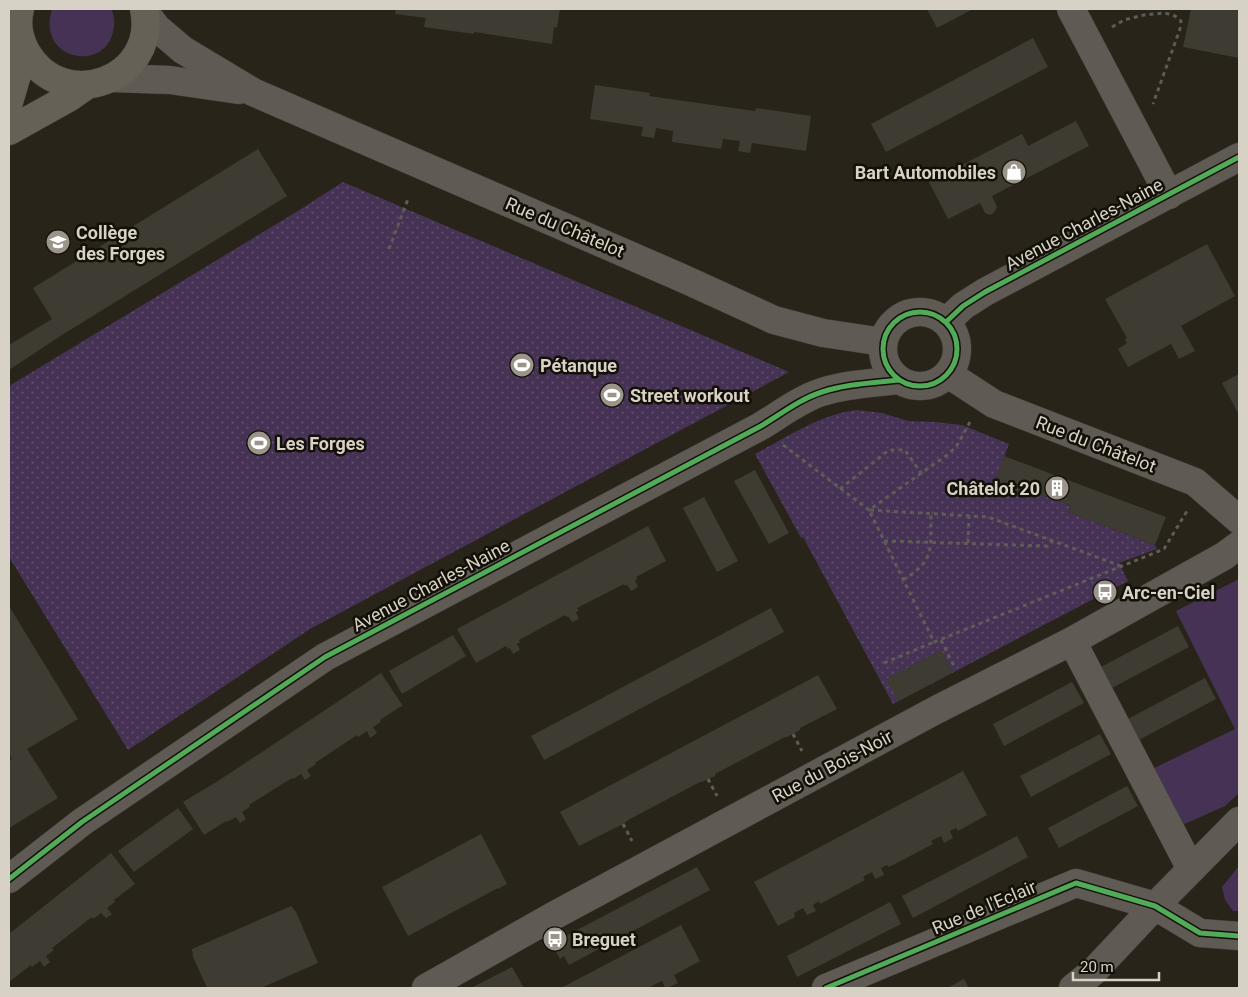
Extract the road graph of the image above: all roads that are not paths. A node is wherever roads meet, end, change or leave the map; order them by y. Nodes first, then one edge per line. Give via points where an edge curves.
1 (1072, 9) edge
2 (145, 12) edge
3 (18, 25) edge
4 (99, 82) junction
5 (253, 92) junction
6 (9, 102) edge
7 (9, 131) edge
8 (1239, 157) edge
9 (1168, 195) junction
10 (946, 322) junction
11 (884, 342) junction
12 (948, 374) junction
13 (899, 380) junction
14 (1239, 520) edge
15 (1239, 545) edge
16 (1072, 641) junction
17 (1239, 821) edge
18 (1191, 869) junction
19 (9, 879) edge
20 (1156, 906) junction
21 (1239, 936) edge
22 (426, 988) edge
23 (826, 988) edge
24 (1073, 988) edge

1 - 9 street
2 - 4 main road via 146,27 139,51 122,71
2 - 5 street, Rue du Châtelot via 157,28 183,50
3 - 4 main road via 32,61 43,72 72,84
3 - 6 main road via 19,68
4 - 5 street, Rue du Châtelot via 170,80
4 - 7 main road
5 - 11 street, Rue du Châtelot via 774,320 823,333
8 - 9 street, Avenue Charles-Naine
9 - 10 street, Avenue Charles-Naine via 985,292
10 - 11 street via 937,316 915,312 894,322
10 - 12 street via 957,342 954,365
11 - 13 street via 885,363
12 - 13 street via 930,386 908,385
12 - 14 street, Rue du Châtelot via 994,404 1196,482
13 - 19 street, Avenue Charles-Naine via 844,386 801,402 325,657 82,822
15 - 16 street, Rue du Bois-Noir
16 - 18 street
16 - 22 street, Rue du Bois-Noir via 572,905
17 - 18 street
18 - 20 street
20 - 21 street, Rue de l'Eclair via 1200,933
20 - 23 street, Rue de l'Eclair via 1076,884
20 - 24 street via 1094,971

